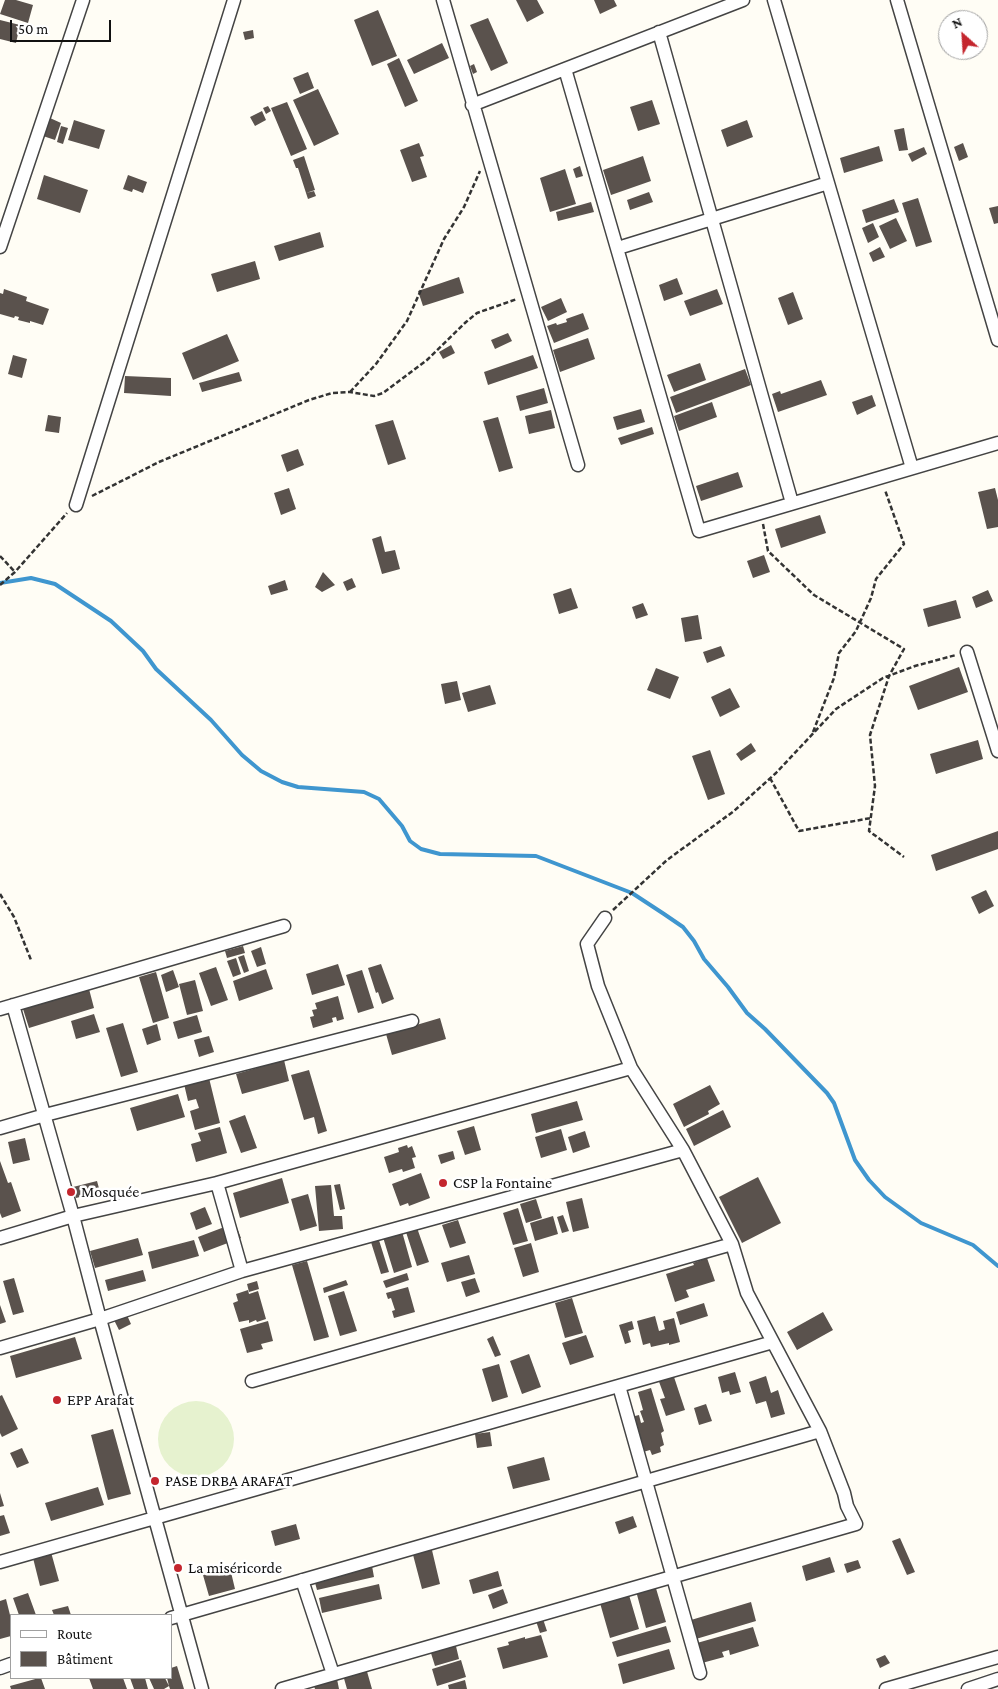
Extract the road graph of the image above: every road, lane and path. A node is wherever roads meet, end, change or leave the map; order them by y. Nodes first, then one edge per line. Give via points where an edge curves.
1 (83, 0) edge
2 (234, 0) edge
3 (443, 0) edge
4 (743, 0) edge
5 (774, 0) edge
6 (897, 0) edge
7 (659, 32) junction
8 (565, 69) junction
9 (472, 105) junction
10 (486, 153) junction
11 (828, 183) junction
12 (712, 219) junction
13 (0, 247) edge
14 (618, 248) junction
15 (528, 295) junction
16 (998, 340) edge
17 (350, 392) junction
18 (998, 443) edge
19 (578, 465) dead end
20 (912, 468) junction
21 (880, 478) junction
22 (792, 503) junction
23 (76, 504) junction
24 (760, 513) junction
25 (0, 556) edge
26 (16, 572) junction
27 (0, 585) edge
28 (860, 622) junction
29 (967, 652) joint
30 (889, 676) junction
31 (813, 734) junction
32 (998, 750) edge
33 (770, 778) junction
34 (871, 818) junction
35 (904, 857) dead end
36 (0, 894) edge
37 (605, 918) joint
38 (284, 926) dead end
39 (31, 960) dead end
40 (13, 1005) junction
41 (0, 1009) edge
42 (412, 1020) dead end
43 (631, 1068) junction
44 (45, 1115) junction
45 (0, 1128) edge
46 (683, 1150) junction
47 (217, 1183) junction
48 (74, 1216) junction
49 (0, 1238) edge
50 (732, 1244) junction
51 (242, 1271) junction
52 (100, 1319) junction
53 (773, 1342) junction
54 (0, 1348) edge
55 (252, 1381) dead end
56 (619, 1386) junction
57 (820, 1431) junction
58 (646, 1481) junction
59 (154, 1518) junction
60 (0, 1562) edge
61 (673, 1577) junction
62 (302, 1580) junction
63 (176, 1617) edge
64 (998, 1658) edge
65 (700, 1673) dead end
66 (333, 1674) junction
67 (998, 1679) edge
68 (202, 1689) edge
69 (282, 1689) edge
70 (886, 1689) edge
71 (968, 1689) edge

1 - 13 street
2 - 23 street
3 - 9 street
4 - 7 street
5 - 11 street
6 - 16 street
7 - 8 street
7 - 12 street
8 - 9 street
8 - 14 street
9 - 10 street
10 - 15 street
10 - 17 path via 464,208 444,239 407,321 376,364
11 - 12 street
11 - 20 street
12 - 14 street
12 - 22 street
14 - 24 street via 699,531
15 - 17 path via 478,313 427,360 383,393 374,396
15 - 19 street
17 - 23 path via 309,400 159,462
18 - 20 street
20 - 21 street
21 - 22 street
21 - 28 path via 904,544 876,579
22 - 24 street
23 - 26 path
24 - 28 path via 768,551 814,595
25 - 26 path
26 - 27 path
28 - 30 path via 904,649
28 - 31 path via 839,653 834,678
29 - 30 path
29 - 32 street
30 - 31 path via 836,708
30 - 34 path via 870,734 875,786
31 - 33 path
33 - 34 path via 799,831
33 - 37 path via 734,811 667,860
34 - 35 path via 869,831
36 - 39 path via 14,917
37 - 43 street via 587,944 598,986
38 - 40 street
40 - 41 street
40 - 44 street
42 - 44 street
43 - 46 street
43 - 47 street
44 - 45 street
44 - 48 street
46 - 50 street
46 - 51 street
47 - 48 street
47 - 51 street
48 - 49 street
48 - 52 street
50 - 53 street via 747,1292
50 - 55 street
51 - 52 street
52 - 54 street
52 - 59 street
53 - 56 street
53 - 57 street
56 - 58 street
56 - 59 street
57 - 58 street
57 - 61 street via 856,1524
58 - 61 street
58 - 62 street
59 - 60 street
59 - 63 street
61 - 65 street
61 - 66 street
62 - 63 street
62 - 66 street
63 - 68 street
64 - 70 street
66 - 69 street
67 - 71 street

